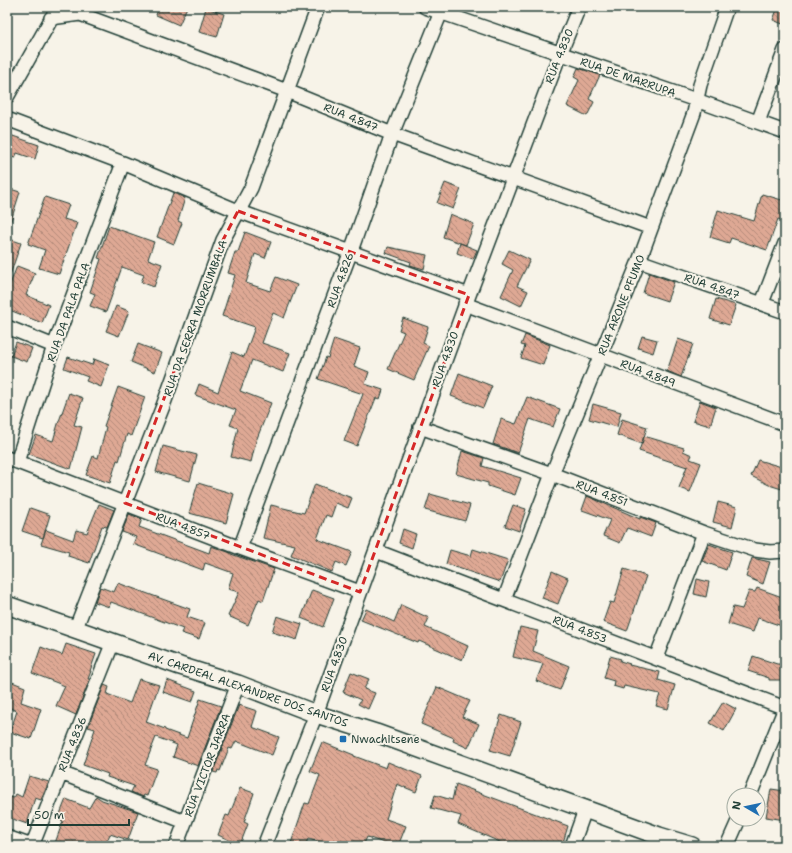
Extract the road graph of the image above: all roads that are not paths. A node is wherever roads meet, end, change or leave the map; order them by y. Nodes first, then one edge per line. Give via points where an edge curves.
1 (58, 7) edge
2 (318, 7) edge
3 (425, 7) edge
4 (579, 7) edge
5 (727, 7) edge
6 (442, 10) edge
7 (79, 11) edge
8 (51, 18) junction
9 (785, 50) edge
10 (560, 54) junction
11 (287, 91) junction
12 (7, 97) edge
13 (696, 100) junction
14 (7, 119) edge
15 (758, 122) junction
16 (785, 132) edge
17 (392, 134) junction
18 (123, 163) junction
19 (513, 178) junction
20 (238, 211) junction
21 (651, 228) junction
22 (785, 243) edge
23 (351, 251) junction
24 (639, 261) junction
25 (467, 299) junction
26 (762, 303) junction
27 (785, 312) edge
28 (7, 327) edge
29 (54, 346) junction
30 (601, 355) junction
31 (785, 424) edge
32 (420, 426) junction
33 (12, 460) edge
34 (552, 474) junction
35 (125, 503) junction
36 (704, 533) junction
37 (240, 548) junction
38 (376, 550) junction
39 (785, 551) edge
40 (360, 592) junction
41 (504, 600) junction
42 (7, 605) edge
43 (75, 630) junction
44 (113, 642) junction
45 (656, 658) junction
46 (238, 684) junction
47 (785, 708) edge
48 (316, 714) junction
49 (61, 773) junction
50 (753, 787) edge
51 (585, 810) junction
52 (185, 822) junction
53 (735, 827) edge
54 (7, 837) edge
55 (32, 846) edge
56 (176, 846) edge
57 (264, 846) edge
58 (572, 846) edge
59 (692, 846) edge
60 (727, 846) edge

1 - 8 street
2 - 11 street, RUA DA SERRA MORRUMBALA
3 - 6 street, RUA DE MARRUPA
4 - 10 street, RUA 4.830
5 - 13 street, RUA ARONE PFUMO
6 - 10 street, RUA DE MARRUPA
6 - 17 street, RUA 4.826
7 - 8 street, RUA 4.847
7 - 11 street, RUA 4.847
8 - 12 street
9 - 15 street
10 - 13 street, RUA DE MARRUPA
10 - 19 street, RUA 4.830
11 - 17 street, RUA 4.847
11 - 20 street, RUA DA SERRA MORRUMBALA via 251,188
13 - 15 street, RUA DE MARRUPA
13 - 21 street, RUA ARONE PFUMO via 694,113
14 - 18 street, RUA 4.849
15 - 16 street, RUA DE MARRUPA
17 - 19 street, RUA 4.847
17 - 23 street, RUA 4.826
18 - 20 street, RUA 4.849
18 - 29 street, RUA DA PALA PALA
19 - 21 street, RUA 4.847
19 - 25 street, RUA 4.830
20 - 23 street, RUA 4.849
20 - 35 street, RUA DA SERRA MORRUMBALA via 223,240
21 - 24 street, RUA ARONE PFUMO
22 - 26 street
23 - 25 street, RUA 4.849
23 - 37 street, RUA 4.826
24 - 26 street, RUA 4.847
24 - 30 street, RUA ARONE PFUMO
25 - 30 street, RUA 4.849
25 - 32 street, RUA 4.830
26 - 27 street, RUA 4.847
28 - 29 street
29 - 33 street, RUA DA PALA PALA
30 - 31 street, RUA 4.849
30 - 34 street, RUA ARONE PFUMO
32 - 34 street, RUA 4.851
32 - 38 street, RUA 4.830
33 - 35 street, RUA 4.857
34 - 36 street, RUA 4.851
34 - 41 street, RUA ARONE PFUMO
35 - 37 street, RUA 4.857
35 - 43 street, RUA DA SERRA MORRUMBALA
36 - 39 street, RUA 4.851 via 755,550
36 - 45 street
37 - 40 street, RUA 4.857
38 - 40 street, RUA 4.830
38 - 41 street, RUA 4.853
40 - 48 street, RUA 4.830
41 - 45 street, RUA 4.853
42 - 43 street, AV. CARDEAL ALEXANDRE DOS SANTOS
43 - 44 street, AV. CARDEAL ALEXANDRE DOS SANTOS
44 - 46 street, AV. CARDEAL ALEXANDRE DOS SANTOS
44 - 49 street, RUA 4.836
45 - 47 street, RUA 4.853
46 - 48 street, AV. CARDEAL ALEXANDRE DOS SANTOS
46 - 52 street, RUA VICTOR JARRA
47 - 50 street
48 - 51 street, AV. CARDEAL ALEXANDRE DOS SANTOS
48 - 57 street, RUA 4.830
49 - 52 street
49 - 55 street, RUA 4.836
51 - 58 street
51 - 59 street, AV. CARDEAL ALEXANDRE DOS SANTOS
52 - 56 street, RUA VICTOR JARRA
53 - 60 street
54 - 55 street

